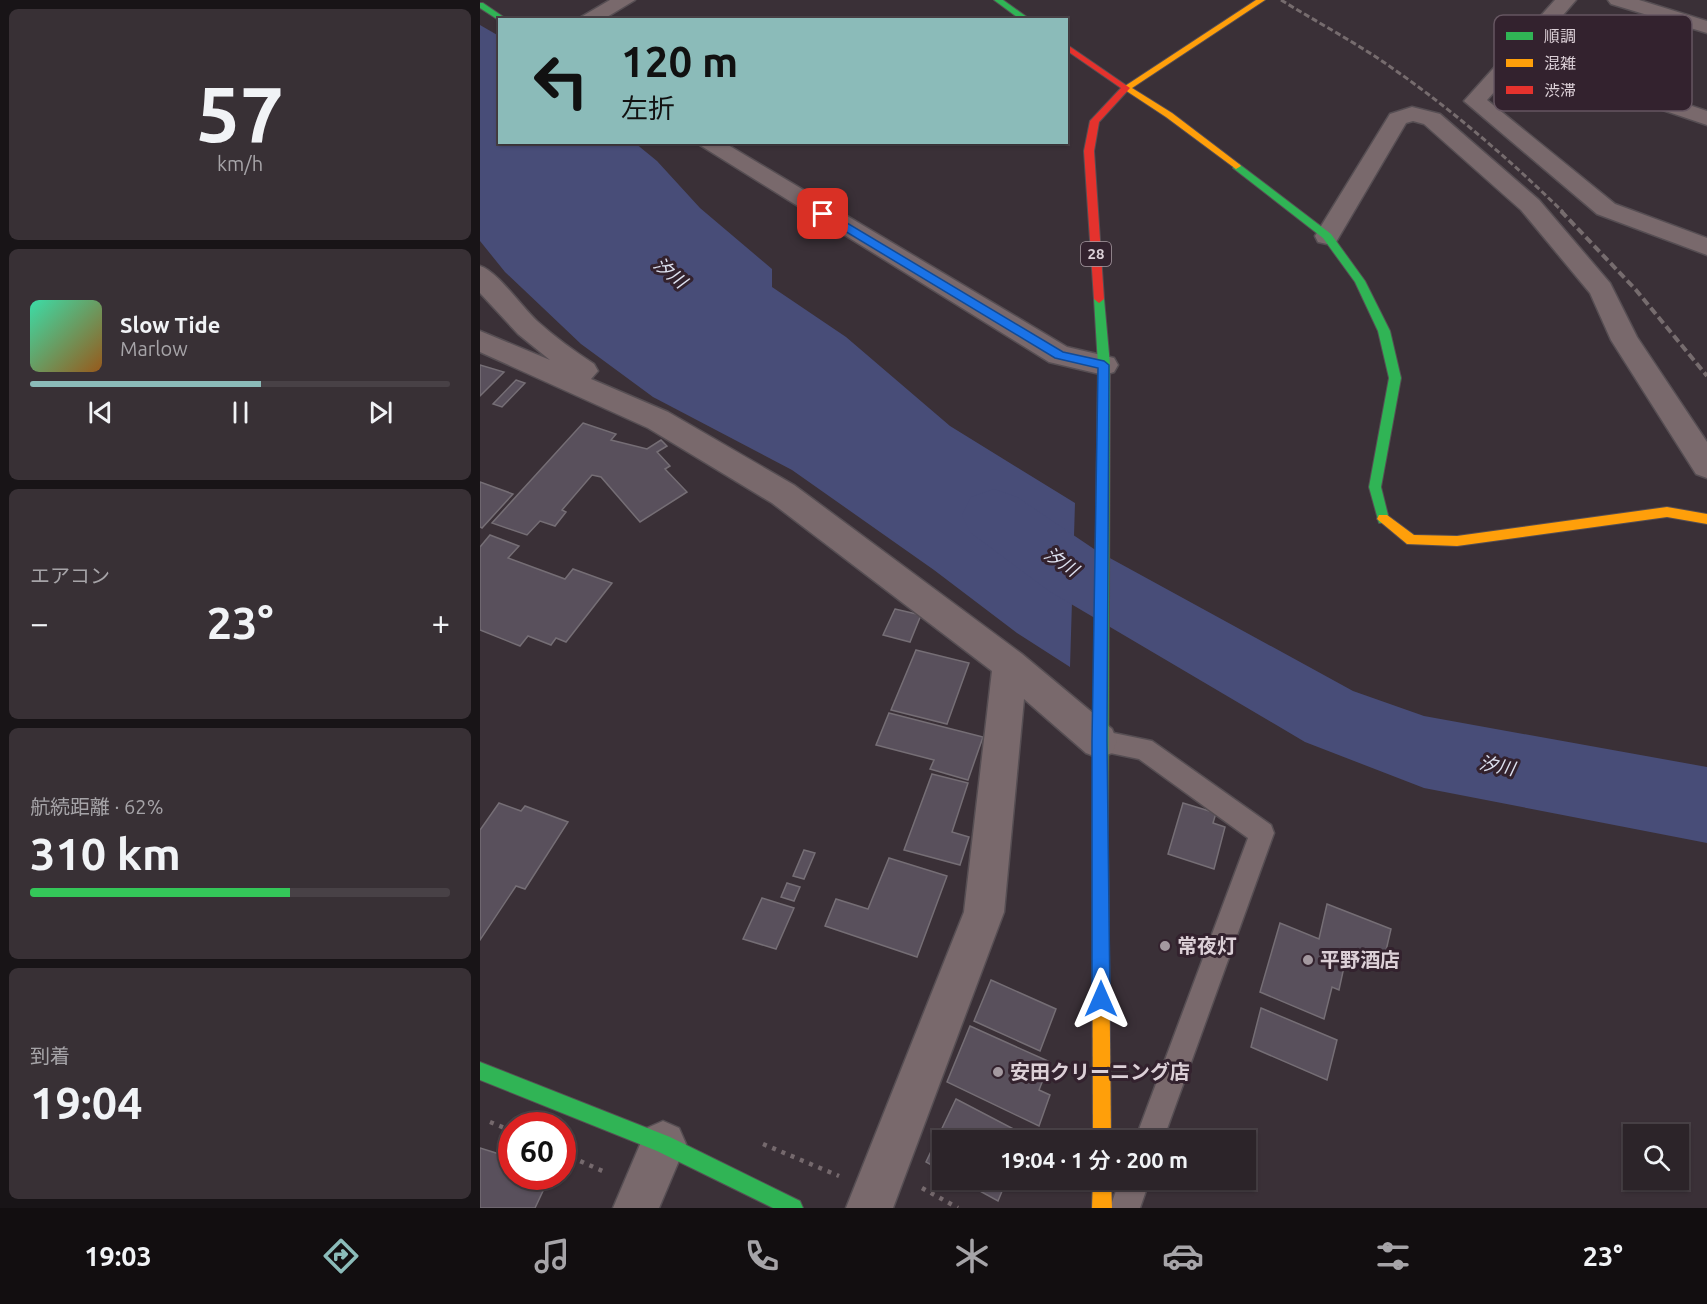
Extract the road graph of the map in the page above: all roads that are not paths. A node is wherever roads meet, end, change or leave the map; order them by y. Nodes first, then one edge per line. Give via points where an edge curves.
1 (625, 0) edge
2 (998, 0) edge
3 (1261, 0) edge
4 (1566, 0) edge
5 (1618, 0) edge
6 (480, 5) edge
7 (1552, 15) edge
8 (1667, 15) edge
9 (501, 18) edge
10 (590, 18) edge
11 (1024, 18) edge
12 (1692, 22) edge
13 (1707, 27) edge
14 (1068, 47) edge
15 (1494, 79) edge
16 (1126, 88) junction
17 (1689, 111) edge
18 (1707, 117) edge
19 (709, 144) edge
20 (1327, 236) junction
21 (1707, 247) edge
22 (480, 275) edge
23 (480, 341) edge
24 (1104, 365) junction
25 (658, 420) junction
26 (1707, 466) edge
27 (1707, 519) edge
28 (1010, 665) junction
29 (1099, 728) junction
30 (480, 1071) edge
31 (1102, 1130) edge
32 (1153, 1130) edge
33 (663, 1144) junction
34 (1102, 1190) edge
35 (1131, 1190) edge
36 (636, 1208) edge
37 (793, 1208) edge
38 (869, 1208) edge
39 (1102, 1208) edge
40 (1125, 1208) edge

1 - 10 street
2 - 11 street
3 - 16 street
4 - 7 street
5 - 8 street
6 - 9 street
12 - 13 street
14 - 16 street
15 - 21 street via 1474,101 1606,209
16 - 20 street via 1169,115
16 - 24 street, 28 via 1095,121 1089,151
17 - 18 street
19 - 24 street via 1059,355
20 - 26 street via 1398,119 1412,114 1432,119 1530,205 1601,290 1625,340
20 - 27 street via 1360,281 1384,331 1395,378 1375,486 1382,518 1412,540 1458,541 1667,512
22 - 25 street via 519,322 555,352
23 - 25 street
24 - 29 street, 28
25 - 28 street via 783,494
28 - 29 street
28 - 38 street via 984,912
29 - 31 street, 28
29 - 32 lane via 1144,749 1262,833
30 - 33 street
33 - 36 street
33 - 37 street
34 - 39 street
35 - 40 lane

